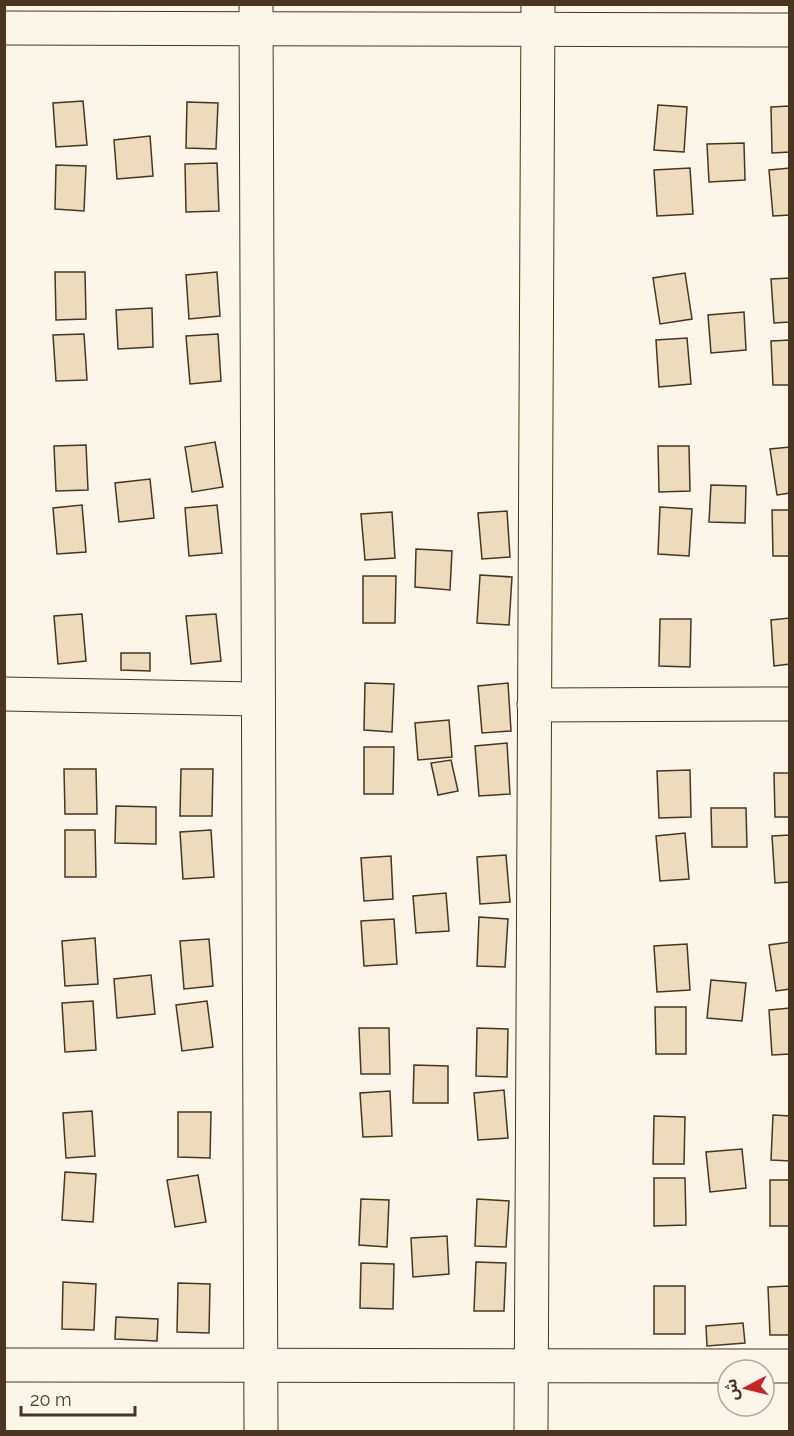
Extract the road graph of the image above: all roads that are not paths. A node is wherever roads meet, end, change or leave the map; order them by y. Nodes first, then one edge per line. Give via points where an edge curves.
1 (256, 17) edge
2 (538, 17) edge
3 (4, 28) edge
4 (789, 30) edge
5 (4, 694) edge
6 (258, 699) junction
7 (789, 704) edge
8 (534, 705) junction
9 (4, 1365) edge
10 (261, 1365) junction
11 (531, 1366) junction
12 (789, 1366) edge
13 (261, 1431) edge
14 (531, 1431) edge

1 - 2 street
1 - 3 street
1 - 6 street
2 - 4 street
2 - 8 street
5 - 6 street
6 - 10 street
7 - 8 street
8 - 11 street
9 - 10 street
10 - 11 street
10 - 13 street
11 - 12 street
11 - 14 street

